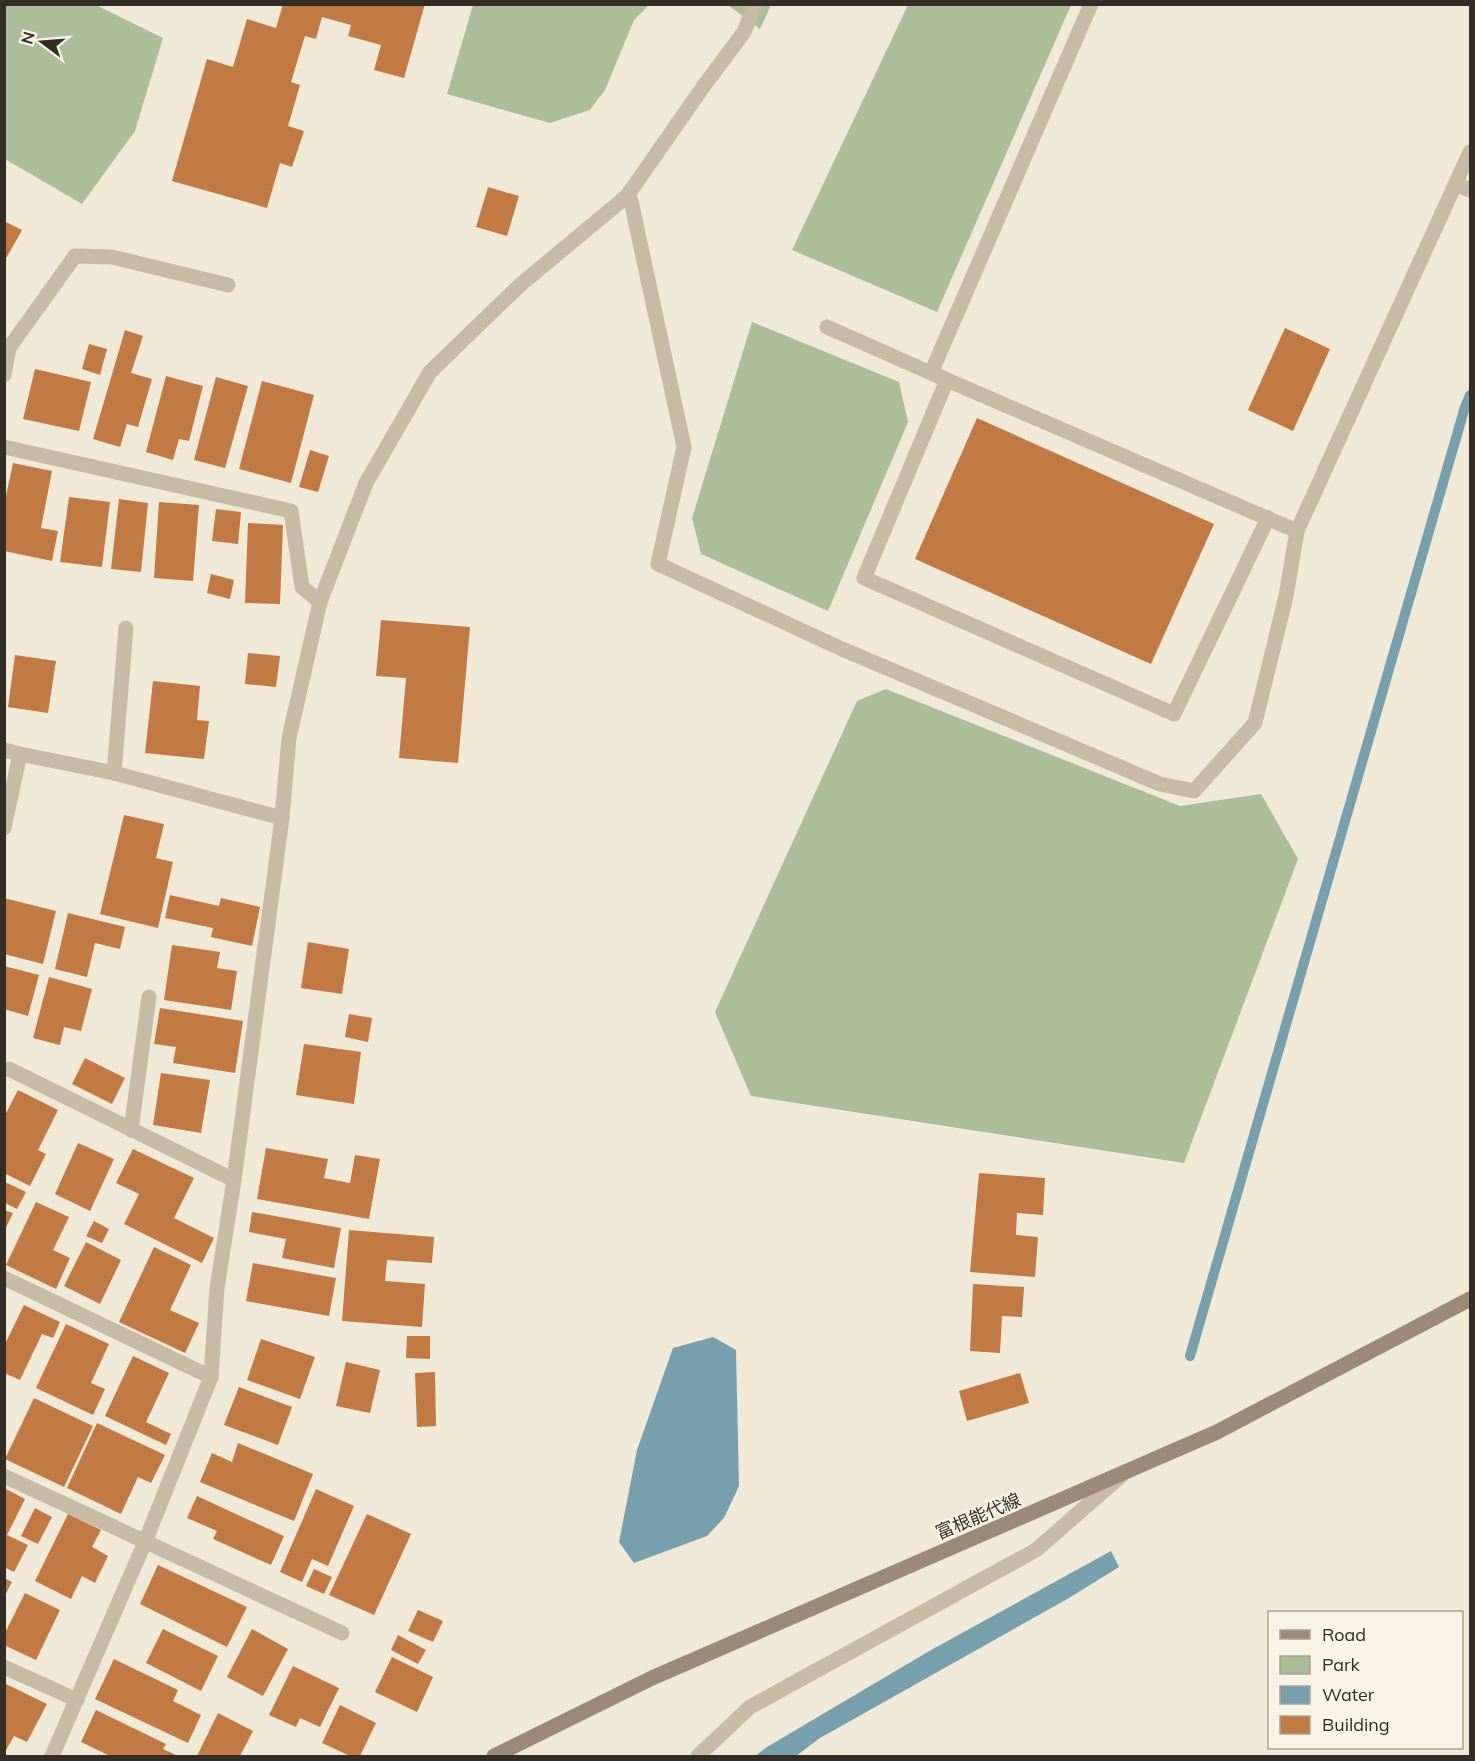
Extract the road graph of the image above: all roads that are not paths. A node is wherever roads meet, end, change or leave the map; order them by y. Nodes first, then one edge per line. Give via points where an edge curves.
1 (755, 4) edge
2 (1091, 4) edge
3 (1470, 152) edge
4 (1463, 187) edge
5 (627, 196) junction
6 (228, 285) dead end
7 (827, 327) dead end
8 (931, 373) junction
9 (4, 375) edge
10 (947, 380) junction
11 (4, 447) edge
12 (1268, 518) junction
13 (1298, 531) junction
14 (320, 602) junction
15 (126, 628) dead end
16 (12, 752) edge
17 (114, 774) junction
18 (282, 818) junction
19 (4, 828) edge
20 (149, 997) dead end
21 (6, 1070) edge
22 (131, 1130) junction
23 (234, 1180) junction
24 (4, 1278) edge
25 (1470, 1299) edge
26 (211, 1377) junction
27 (1122, 1475) junction
28 (4, 1476) edge
29 (145, 1542) junction
30 (342, 1633) dead end
31 (4, 1667) edge
32 (77, 1700) junction
33 (52, 1756) edge
34 (494, 1756) edge
35 (698, 1756) edge

1 - 5 street via 744,32
2 - 8 street
3 - 4 street
4 - 13 street
5 - 13 street via 684,447 658,564 939,691 1160,784 1194,791 1255,723
5 - 14 street via 520,285 430,372 366,483
6 - 9 street via 112,257 75,256 9,348
7 - 8 street
8 - 10 street
10 - 12 street
10 - 12 street via 864,578 1174,714
11 - 14 street via 291,511 302,588
12 - 13 street
14 - 18 street via 289,738
15 - 17 street
16 - 17 street
16 - 19 street
17 - 18 street
18 - 23 street
20 - 22 street
21 - 22 street
22 - 23 street
23 - 26 street via 217,1288
24 - 26 street
25 - 27 main road, 富根能代線 via 1217,1432
26 - 29 street
27 - 34 main road, 富根能代線 via 652,1678
27 - 35 street via 1036,1550 750,1707
28 - 29 street
29 - 30 street
29 - 32 street
31 - 32 street
32 - 33 street

